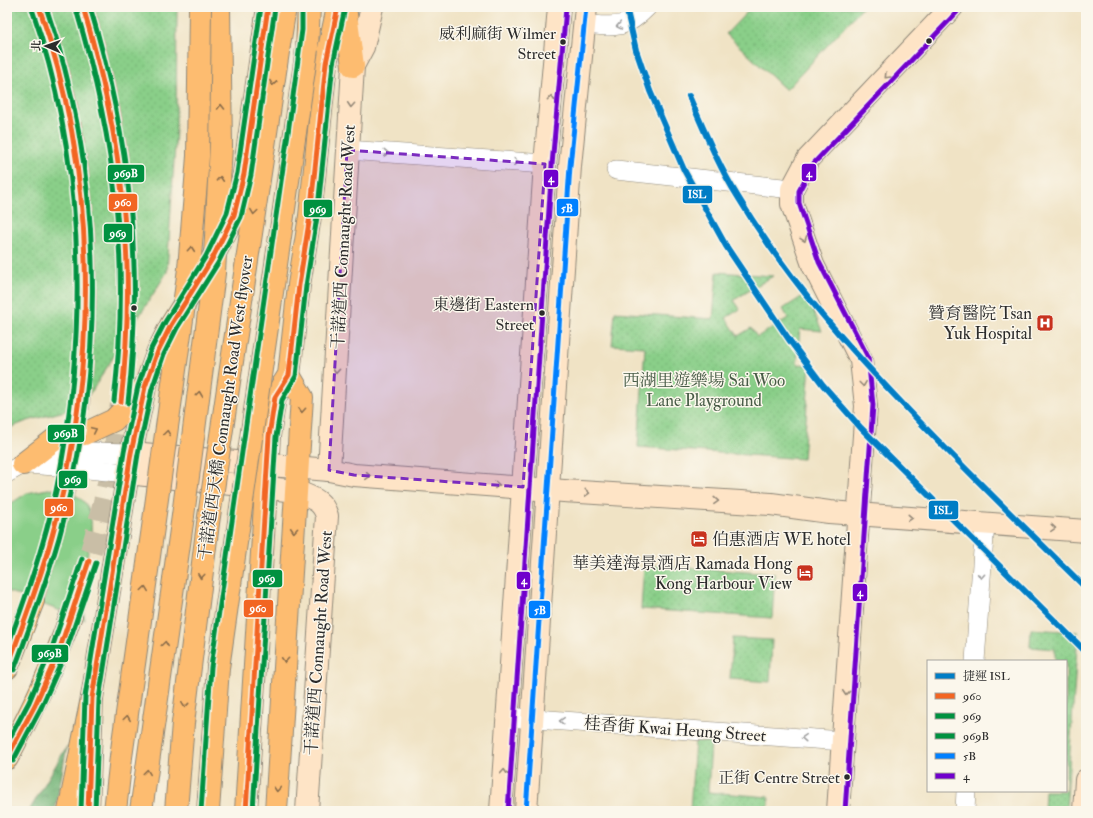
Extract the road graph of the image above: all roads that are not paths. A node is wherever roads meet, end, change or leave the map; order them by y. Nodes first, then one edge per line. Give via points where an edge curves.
1 (200, 7) edge
2 (219, 7) edge
3 (268, 7) edge
4 (285, 7) edge
5 (309, 7) edge
6 (338, 7) edge
7 (345, 7) edge
8 (372, 7) edge
9 (559, 7) edge
10 (647, 7) edge
11 (952, 7) edge
12 (585, 16) edge
13 (353, 66) junction
14 (347, 150) junction
15 (545, 164) junction
16 (616, 170) dead end
17 (792, 189) junction
18 (289, 375) junction
19 (145, 387) junction
20 (129, 463) junction
21 (267, 465) junction
22 (15, 468) edge
23 (298, 469) junction
24 (329, 470) junction
25 (523, 487) junction
26 (266, 488) junction
27 (548, 489) junction
28 (296, 491) junction
29 (859, 514) junction
30 (985, 523) junction
31 (1086, 531) edge
32 (32, 601) tunnel mouth
33 (71, 615) tunnel mouth
34 (975, 660) edge
35 (7, 668) edge
36 (92, 698) junction
37 (507, 717) junction
38 (532, 719) junction
39 (843, 741) junction
40 (7, 758) edge
41 (1086, 780) edge
42 (966, 792) edge
43 (69, 811) edge
44 (88, 811) edge
45 (115, 811) edge
46 (141, 811) edge
47 (176, 811) edge
48 (208, 811) edge
49 (246, 811) edge
50 (276, 811) edge
51 (307, 811) edge
52 (501, 811) edge
53 (526, 811) edge
54 (838, 811) edge
55 (965, 811) edge
56 (1084, 811) edge

45 -> 1 main road, bridge via 190,269 198,149
46 -> 2 main road, 干諾道西天橋 Connaught Road West flyover, bridge via 184,516 214,274 221,146
3 - 19 main road via 244,174 234,215 212,259 170,325
4 -> 47 main road, 干諾道西天橋 Connaught Road West flyover, bridge via 208,523 185,708
5 - 48 main road, bridge via 308,36 296,126 218,668
6 - 18 main road, 干諾道西 Connaught Road West via 326,63 310,216
7 - 13 main road
8 - 13 main road, 干諾道西 Connaught Road West via 363,47
15 -> 9 main road
10 -> 12 street via 632,21 621,26 608,27
11 -> 17 main road via 808,159
12 - 27 main road via 570,166
13 -> 14 main road, 干諾道西 Connaught Road West
14 -> 15 street
14 -> 24 main road, 干諾道西 Connaught Road West
15 - 25 main road
16 - 17 street
17 -> 29 main road via 792,204 813,265 861,360 866,406
18 - 21 main road, 干諾道西 Connaught Road West via 275,397
18 -> 23 main road, 干諾道西 Connaught Road West via 302,398
19 - 20 main road
22 -> 19 main road via 54,440 84,434 114,420
20 - 21 main road
20 - 22 street via 55,451
20 - 26 main road
20 - 36 main road
21 - 23 main road
21 - 26 main road, 干諾道西 Connaught Road West
23 - 24 main road
23 - 28 main road, 干諾道西 Connaught Road West
24 -> 25 main road via 354,475
25 - 27 main road
25 - 37 main road
26 - 28 main road
26 - 49 main road, 干諾道西 Connaught Road West
27 -> 29 main road via 771,504 823,512
27 - 38 main road
28 -> 50 main road, 干諾道西 Connaught Road West
28 - 51 main road, 干諾道西 Connaught Road West via 317,500 324,506 327,516
29 -> 30 main road
29 -> 39 main road
30 -> 31 main road
30 -> 34 street
32 - 35 main road
33 - 40 main road via 44,685
36 - 43 main road
36 - 44 main road
37 - 38 street, 桂香街 Kwai Heung Street
52 -> 37 main road
39 -> 38 street, 桂香街 Kwai Heung Street
38 - 53 main road
39 - 54 main road
41 - 56 main road
42 - 55 street

